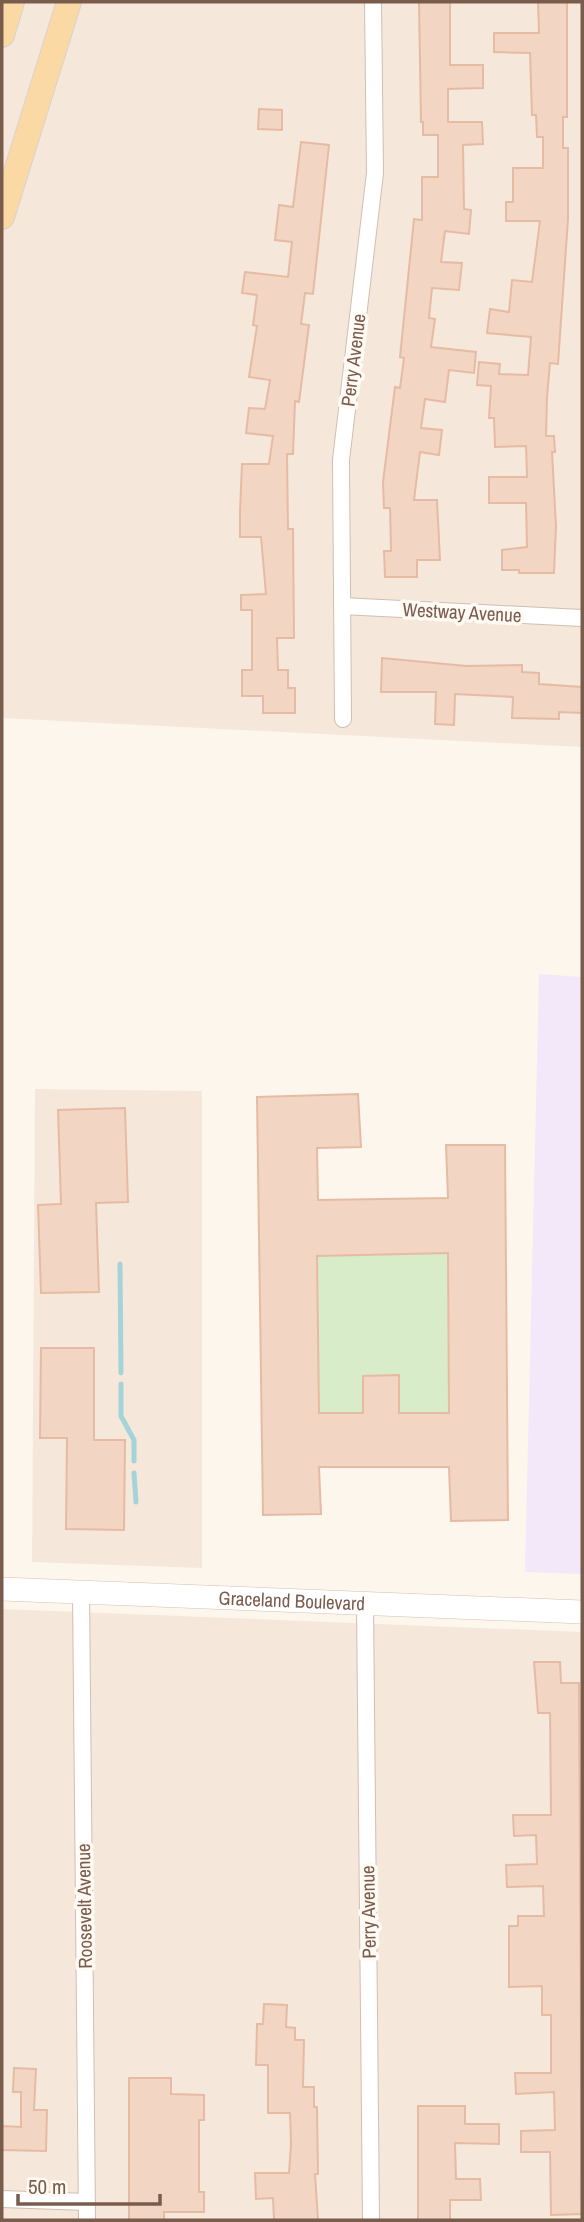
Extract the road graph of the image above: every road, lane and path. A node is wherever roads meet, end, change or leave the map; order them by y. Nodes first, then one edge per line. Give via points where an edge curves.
1 (12, 2) edge
2 (69, 2) edge
3 (373, 2) edge
4 (2, 35) edge
5 (2, 217) edge
6 (342, 606) junction
7 (582, 618) edge
8 (343, 719) dead end
9 (2, 1589) edge
10 (81, 1592) junction
11 (366, 1604) junction
12 (582, 1612) edge
13 (2, 2199) edge
14 (87, 2202) junction
15 (87, 2220) edge
16 (371, 2220) edge

1 - 4 main road
2 - 5 main road
3 - 6 street, Perry Avenue via 374,173 341,460
6 - 7 street, Westway Avenue
6 - 8 street, Perry Avenue
9 - 10 street, Graceland Boulevard
10 - 11 street, Graceland Boulevard
10 - 14 street, Roosevelt Avenue
11 - 12 street, Graceland Boulevard
11 - 16 street, Perry Avenue
13 - 14 street
14 - 15 street, Roosevelt Avenue

